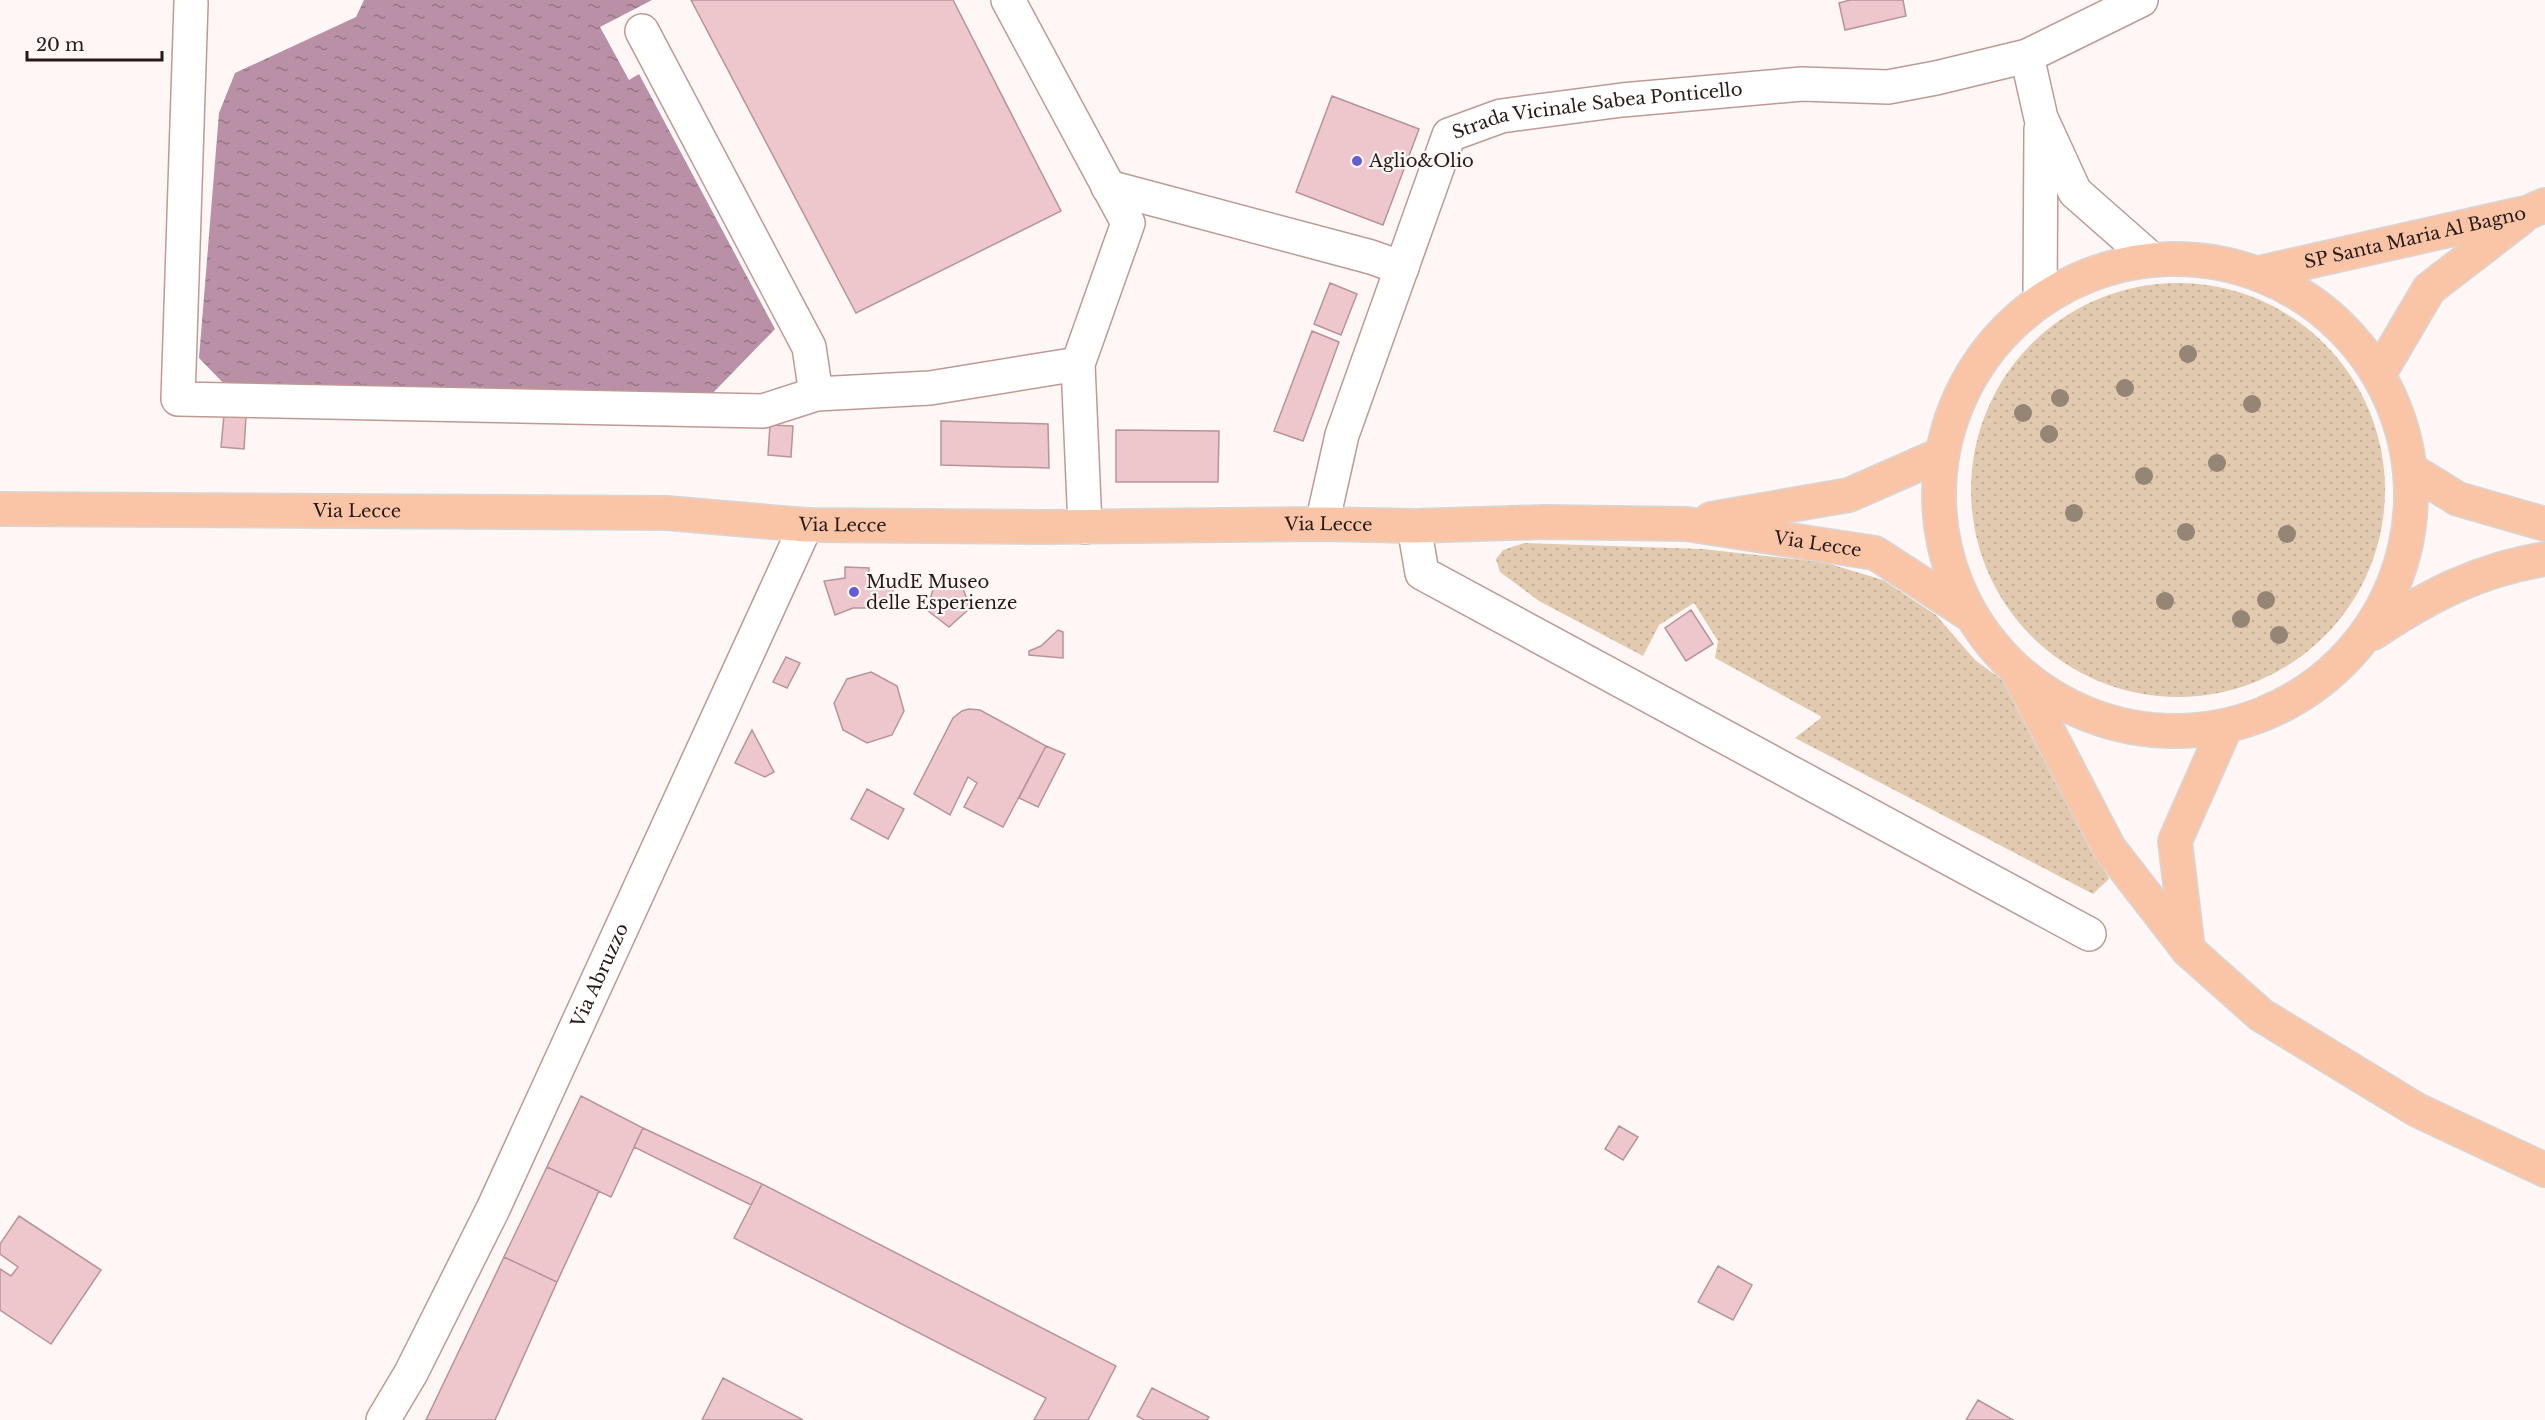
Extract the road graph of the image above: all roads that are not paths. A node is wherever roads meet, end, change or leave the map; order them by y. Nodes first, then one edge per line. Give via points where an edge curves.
1 (1008, 0) edge
2 (2141, 0) edge
3 (191, 3) dead end
4 (642, 31) dead end
5 (2027, 56) junction
6 (2041, 118) junction
7 (1108, 187) junction
8 (2537, 209) edge
9 (2151, 259) junction
10 (1402, 268) junction
11 (2259, 273) junction
12 (2040, 298) junction
13 (1078, 364) junction
14 (2379, 374) junction
15 (816, 394) junction
16 (1940, 455) junction
17 (2411, 470) junction
18 (0, 509) edge
19 (1322, 524) junction
20 (1686, 524) junction
21 (2545, 524) edge
22 (806, 525) junction
23 (1414, 526) junction
24 (1085, 527) junction
25 (2545, 559) edge
26 (1969, 614) junction
27 (2365, 640) junction
28 (2018, 673) junction
29 (2225, 728) junction
30 (2089, 934) dead end
31 (2188, 950) junction
32 (2545, 1170) edge
33 (382, 1420) edge

1 - 7 street
2 - 5 street, Strada Vicinale Sabea Ponticello
3 - 15 street via 178,399 764,411
4 - 15 street via 809,347
5 - 6 street
5 - 10 street, Strada Vicinale Sabea Ponticello via 1888,87 1802,84 1623,100 1502,116 1449,135
6 - 9 street via 2075,192
6 - 12 street
7 - 10 street
7 - 13 street via 1128,223
8 - 11 main road, SP Santa Maria Al Bagno
8 - 14 main road, SP Santa Maria Al Bagno via 2429,289
9 - 11 main road via 2205,260
9 - 12 main road via 2093,271
10 - 19 street, Strada Vicinale Sabea Ponticello via 1342,435
11 - 14 main road via 2306,297 2346,332
12 - 16 main road via 1987,350 1959,394
13 - 15 street via 930,388
13 - 24 street
14 - 17 main road via 2400,420
16 - 20 main road, Via Lecce via 1849,495
16 - 26 main road via 1941,537
17 - 21 main road via 2458,499
17 - 27 main road via 2410,530 2394,588
18 - 22 main road, Via Lecce via 667,513
19 - 23 main road, Via Lecce
19 - 24 main road, Via Lecce
20 - 23 main road, Via Lecce via 1545,522
20 - 26 main road, Via Lecce via 1875,553
22 - 24 main road, Via Lecce
22 - 33 street, Via Abruzzo via 493,1209 411,1373
23 - 30 street via 1422,573
25 - 27 main road via 2495,570 2454,586 2415,605
26 - 28 main road
27 - 29 main road via 2325,680 2278,710
28 - 29 main road via 2080,713 2131,727 2152,732
28 - 31 main road via 2109,848
29 - 31 main road via 2175,841
31 - 32 main road via 2261,1015 2417,1110

